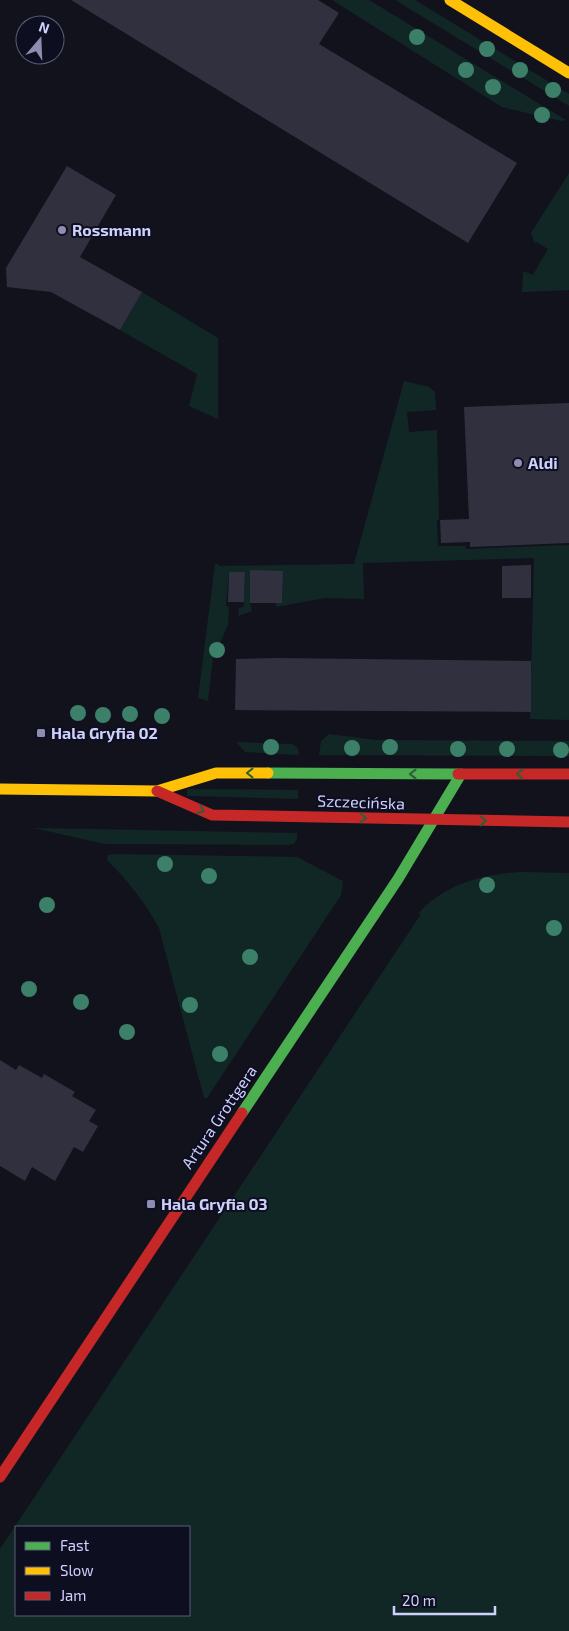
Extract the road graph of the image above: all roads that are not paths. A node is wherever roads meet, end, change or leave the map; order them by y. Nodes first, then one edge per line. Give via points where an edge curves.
1 (450, 0) edge
2 (569, 73) edge
3 (461, 774) junction
4 (569, 774) edge
5 (0, 790) edge
6 (157, 791) junction
7 (434, 820) junction
8 (569, 822) edge
9 (0, 1477) edge

1 - 2 street
4 -> 3 street, Szczecińska
3 -> 6 street, Szczecińska via 216,773
3 - 7 street, Artura Grottgera
5 - 6 street, Szczecińska
6 -> 7 street, Szczecińska via 212,815
7 -> 8 street, Szczecińska
7 - 9 street, Artura Grottgera

